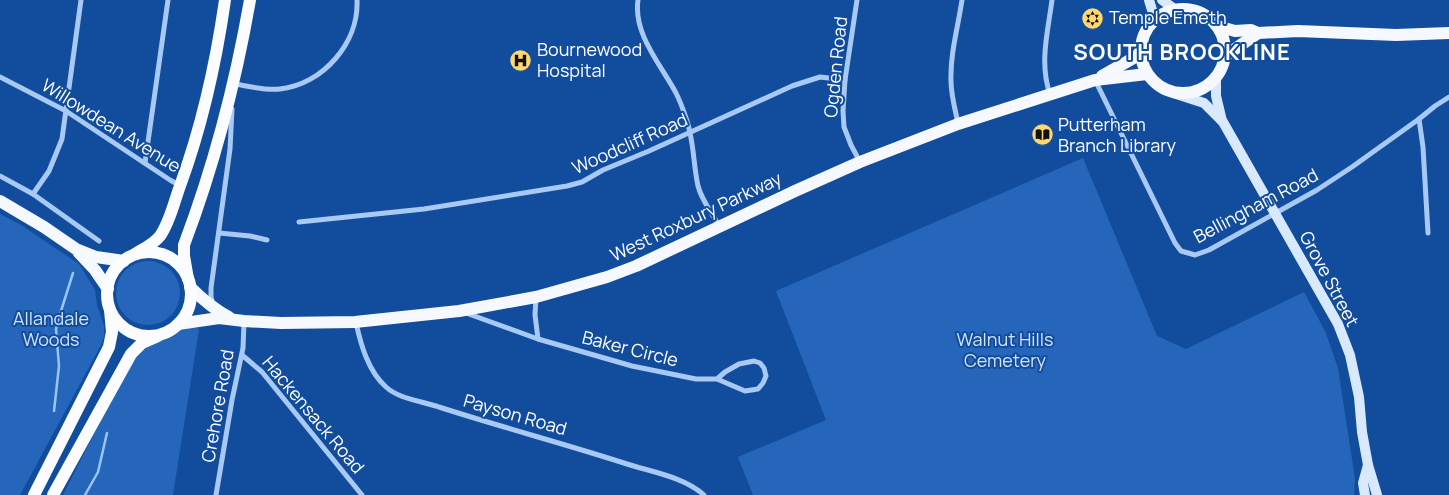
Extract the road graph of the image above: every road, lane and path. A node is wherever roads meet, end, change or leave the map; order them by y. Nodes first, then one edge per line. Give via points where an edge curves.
1 (81, 0) edge
2 (168, 0) edge
3 (225, 0) edge
4 (250, 0) edge
5 (357, 0) edge
6 (638, 0) edge
7 (857, 0) edge
8 (962, 0) edge
9 (1052, 0) edge
10 (1149, 0) edge
11 (1162, 0) edge
12 (1176, 10) junction
13 (1155, 20) junction
14 (1217, 26) junction
15 (1258, 33) junction
16 (1449, 33) edge
17 (1141, 50) junction
18 (1225, 56) junction
19 (1147, 74) junction
20 (0, 77) edge
21 (1216, 78) junction
22 (845, 80) junction
23 (1095, 80) junction
24 (234, 84) junction
25 (1173, 93) junction
26 (1050, 94) junction
27 (1449, 97) edge
28 (66, 111) junction
29 (1419, 119) junction
30 (1222, 122) junction
31 (958, 124) junction
32 (690, 132) junction
33 (860, 162) junction
34 (145, 163) junction
35 (0, 176) edge
36 (180, 186) junction
37 (33, 194) junction
38 (0, 201) edge
39 (1275, 213) junction
40 (299, 222) dead end
41 (720, 227) junction
42 (220, 233) junction
43 (1428, 233) dead end
44 (267, 240) dead end
45 (99, 242) dead end
46 (76, 249) junction
47 (135, 254) junction
48 (124, 261) junction
49 (189, 283) junction
50 (108, 290) junction
51 (536, 297) junction
52 (110, 308) junction
53 (459, 311) junction
54 (218, 312) junction
55 (240, 321) junction
56 (356, 322) junction
57 (178, 324) junction
58 (164, 332) junction
59 (538, 339) junction
60 (242, 354) junction
61 (717, 379) junction
62 (1368, 465) junction
63 (34, 495) edge
64 (53, 495) edge
65 (216, 495) edge
66 (362, 495) edge
67 (704, 495) edge
68 (1365, 495) edge
69 (1377, 495) edge

1 - 28 street
2 - 34 street
3 - 36 highway via 203,112
4 - 24 highway
5 - 24 street via 355,24 341,52 323,72 307,81 279,89
6 - 32 street via 641,32 677,94
7 - 22 street, Ogden Road
8 - 31 street via 950,82
9 - 26 street via 1044,61
10 - 13 main road
11 - 12 main road
12 - 13 main road
12 - 14 main road via 1199,12
13 - 17 main road via 1145,34
14 - 15 main road
14 - 18 main road via 1224,40
15 - 16 main road
15 - 18 main road
17 - 19 main road
17 - 23 main road, West Roxbury Parkway via 1137,56
18 - 21 main road
19 - 23 main road, West Roxbury Parkway
19 - 25 main road via 1154,83
20 - 28 street, Willowdean Avenue
21 - 25 main road via 1196,92
21 - 30 main road, Grove Street
22 - 32 street, Woodcliff Road via 820,77 792,86
22 - 33 street, Ogden Road via 844,127
23 - 26 main road, West Roxbury Parkway
23 - 39 street, Bellingham Road via 1181,251 1195,255 1209,250
24 - 42 street
24 - 49 highway via 215,158 184,245
25 - 30 main road, Grove Street via 1204,103
26 - 31 main road, West Roxbury Parkway
27 - 29 street, Bellingham Road
28 - 34 street, Willowdean Avenue
28 - 37 street via 58,151
29 - 39 street, Bellingham Road via 1317,190
29 - 43 street
30 - 39 main road, Grove Street
31 - 33 main road, West Roxbury Parkway
32 - 40 street, Woodcliff Road via 567,186 424,209
32 - 41 street via 699,188
33 - 41 main road, West Roxbury Parkway
34 - 36 street, Willowdean Avenue
35 - 37 street
36 - 47 highway via 161,235
37 - 45 street
38 - 46 main road
39 - 62 main road, Grove Street via 1338,324 1350,356
41 - 51 main road, West Roxbury Parkway via 636,266
42 - 44 street
42 - 54 street via 210,296
46 - 48 main road via 96,257
46 - 50 main road
47 - 48 highway
47 - 49 highway via 153,252 167,256 181,267
48 - 50 highway via 112,274
49 - 54 main road, West Roxbury Parkway via 204,302
49 - 57 highway via 188,309
50 - 52 highway
51 - 53 main road, West Roxbury Parkway
51 - 59 street
52 - 58 highway via 117,320 132,332 146,335
52 - 63 highway via 112,332 109,347
53 - 56 main road, West Roxbury Parkway
53 - 59 street, Baker Circle
54 - 55 main road, West Roxbury Parkway
55 - 56 main road, West Roxbury Parkway
55 - 57 main road, West Roxbury Parkway via 210,318
55 - 60 street, Crehore Road
56 - 67 street, Payson Road via 375,375 390,391 653,472 692,486
57 - 58 highway
58 - 64 highway via 142,344 132,354
59 - 61 street, Baker Circle via 632,366 696,379
60 - 65 street, Crehore Road
60 - 66 street, Hackensack Road via 262,372
61 - 61 street, Baker Circle via 751,391 758,389 766,376 764,368 754,361 739,364
62 - 68 main road, Grove Street via 1363,483
62 - 69 main road, Grove Street

